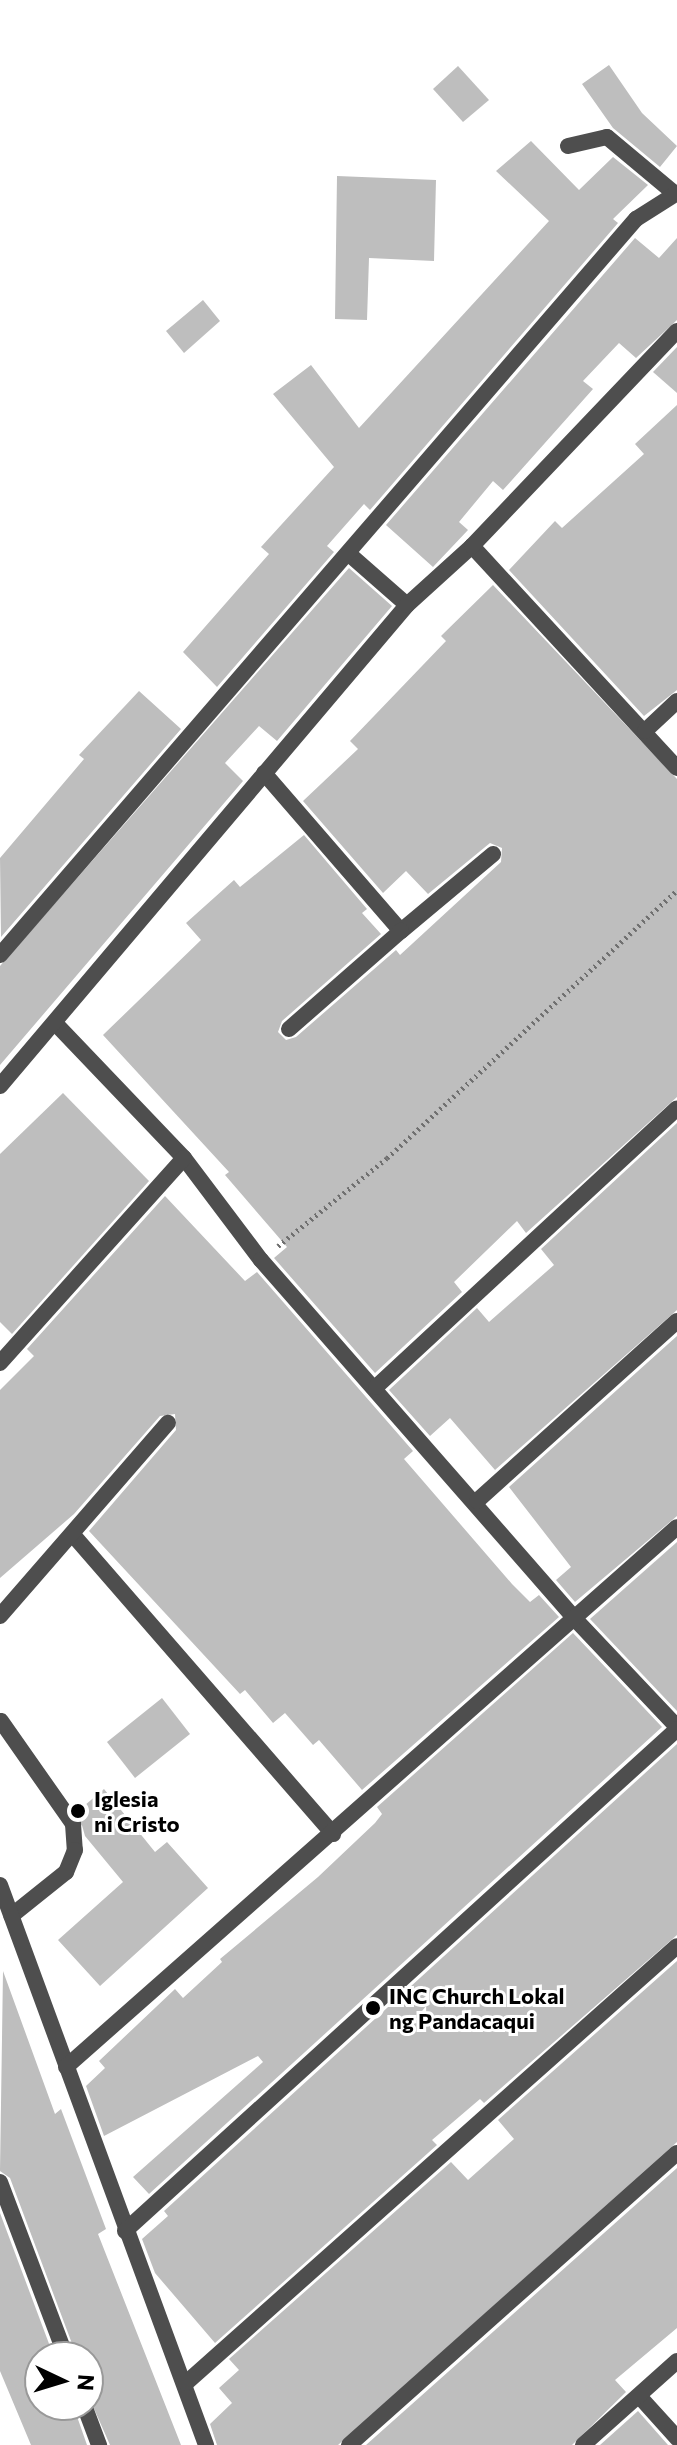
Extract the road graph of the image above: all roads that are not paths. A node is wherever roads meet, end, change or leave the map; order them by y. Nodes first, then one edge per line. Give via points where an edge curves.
1 (568, 146) dead end
2 (676, 193) edge
3 (677, 331) edge
4 (472, 546) junction
5 (349, 554) junction
6 (407, 605) junction
7 (677, 701) edge
8 (645, 731) junction
9 (677, 768) edge
10 (264, 773) junction
11 (493, 854) dead end
12 (401, 931) junction
13 (0, 955) edge
14 (55, 1023) junction
15 (289, 1029) dead end
16 (0, 1086) edge
17 (677, 1108) edge
18 (184, 1158) junction
19 (677, 1321) edge
20 (0, 1363) edge
21 (376, 1387) junction
22 (168, 1423) dead end
23 (477, 1501) junction
24 (677, 1527) edge
25 (74, 1536) junction
26 (0, 1616) edge
27 (575, 1619) junction
28 (1, 1721) edge
29 (677, 1728) edge
30 (333, 1834) junction
31 (0, 1885) edge
32 (11, 1916) junction
33 (677, 1946) edge
34 (66, 2067) junction
35 (677, 2153) edge
36 (0, 2182) edge
37 (125, 2231) junction
38 (60, 2341) edge
39 (677, 2361) edge
40 (186, 2383) junction
41 (639, 2396) junction
42 (90, 2421) edge
43 (677, 2438) edge
44 (99, 2445) edge
45 (206, 2445) edge
46 (349, 2445) edge
47 (583, 2445) edge

1 - 2 street via 607,137
2 - 5 street via 636,219
3 - 4 street
4 - 6 street
4 - 8 street
5 - 6 street
5 - 13 street
6 - 10 street
7 - 8 street
8 - 9 street
10 - 12 street
10 - 14 street
11 - 12 street
12 - 15 street
14 - 16 street
14 - 18 street
17 - 21 street
18 - 20 street
18 - 21 street via 261,1260
19 - 23 street
21 - 23 street
22 - 25 street
23 - 27 street
24 - 27 street
25 - 26 street
25 - 30 street
27 - 29 street
27 - 30 street
28 - 32 street via 73,1824 75,1850 66,1872
29 - 37 street
30 - 34 street
31 - 32 street
32 - 34 street
33 - 40 street
34 - 37 street
35 - 46 street
36 - 38 street
37 - 40 street
39 - 41 street
40 - 45 street
41 - 43 street
41 - 47 street
42 - 44 street

